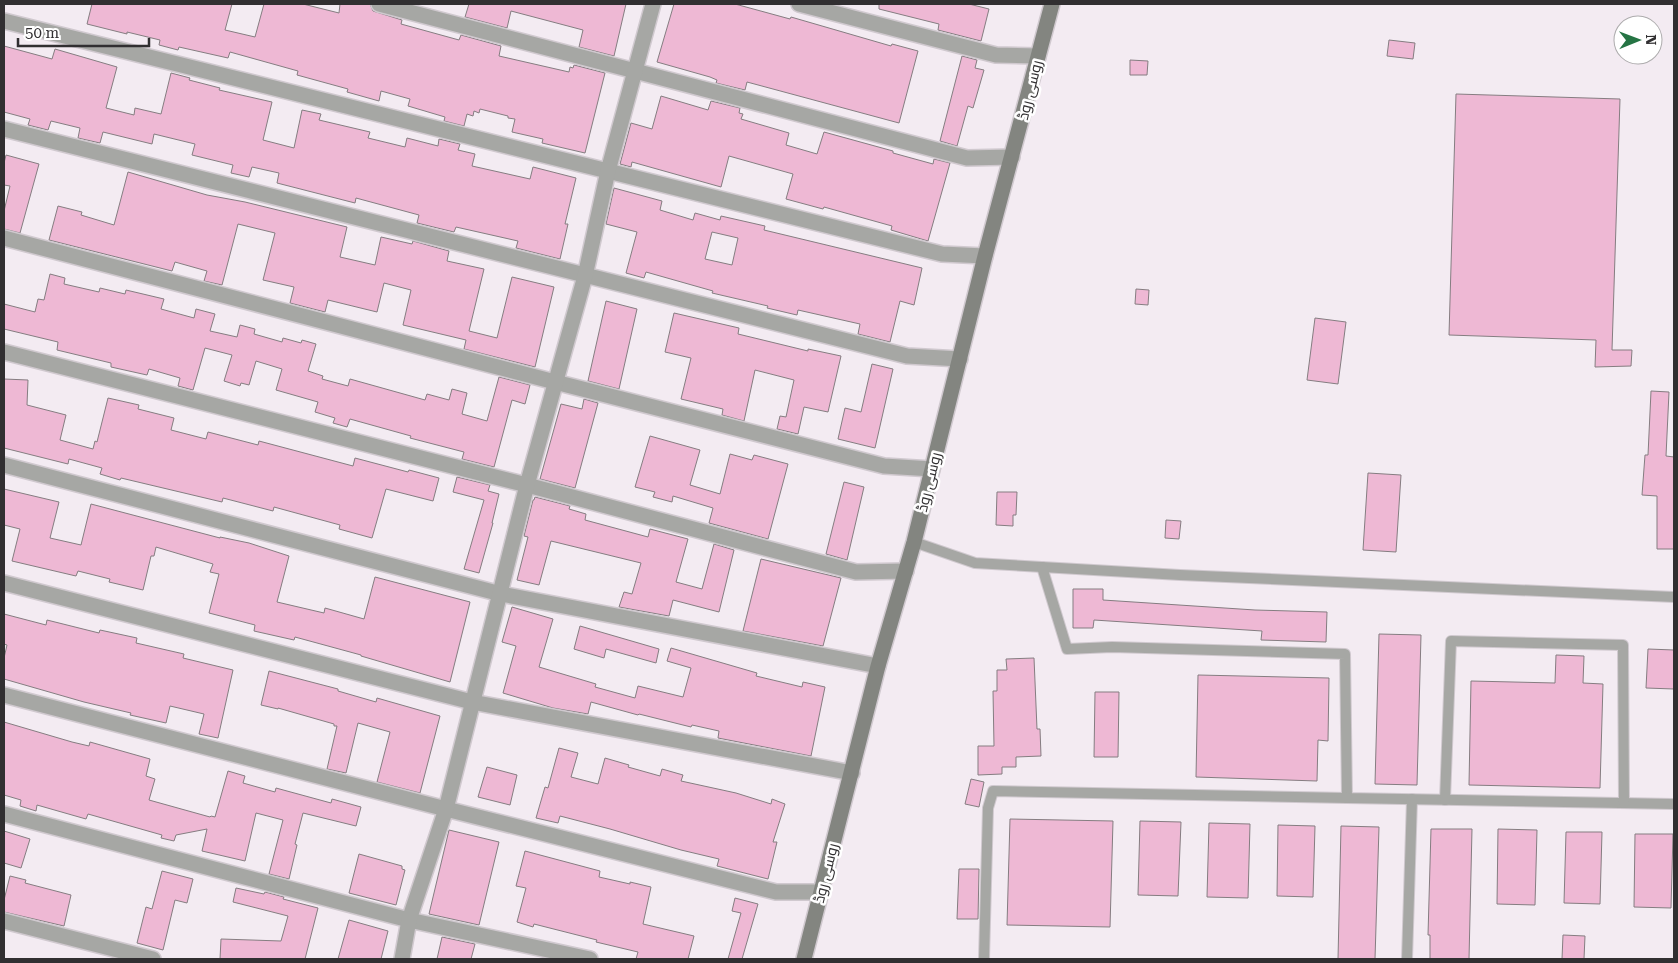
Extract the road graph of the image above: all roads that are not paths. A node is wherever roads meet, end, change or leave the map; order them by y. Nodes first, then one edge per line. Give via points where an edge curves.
1 (379, 4) edge
2 (653, 4) edge
3 (799, 4) edge
4 (1052, 4) edge
5 (4, 21) edge
6 (1038, 56) junction
7 (635, 71) junction
8 (4, 128) edge
9 (1012, 157) junction
10 (608, 171) junction
11 (4, 238) edge
12 (985, 256) junction
13 (585, 276) junction
14 (4, 352) edge
15 (960, 359) junction
16 (555, 382) junction
17 (4, 466) edge
18 (932, 469) junction
19 (527, 485) junction
20 (914, 542) junction
21 (1042, 567) junction
22 (906, 571) junction
23 (4, 583) edge
24 (501, 594) junction
25 (1674, 597) edge
26 (878, 666) junction
27 (4, 696) edge
28 (472, 702) junction
29 (852, 773) junction
30 (1347, 798) junction
31 (1412, 799) junction
32 (1445, 800) junction
33 (1624, 803) junction
34 (1674, 804) edge
35 (446, 810) junction
36 (4, 814) edge
37 (821, 892) junction
38 (409, 920) junction
39 (4, 922) edge
40 (153, 959) edge
41 (402, 959) edge
42 (590, 959) edge
43 (804, 959) edge
44 (984, 959) edge
45 (1408, 959) edge

1 - 7 street
2 - 7 street
3 - 6 street via 996,55
4 - 6 main road, روسی روڈ
5 - 10 street
6 - 9 main road, روسی روڈ
7 - 9 street via 967,158
7 - 10 street
8 - 13 street
9 - 12 main road, روسی روڈ
10 - 12 street via 942,254
10 - 13 street
11 - 16 street
12 - 15 main road, روسی روڈ
13 - 15 street via 908,356
13 - 16 street
14 - 19 street
15 - 18 main road, روسی روڈ
16 - 18 street via 884,466
16 - 19 street
17 - 24 street
18 - 20 main road, روسی روڈ
19 - 22 street via 856,572
19 - 24 street
20 - 21 lane via 976,562
20 - 22 main road, روسی روڈ
21 - 25 lane
21 - 30 lane via 1067,649 1112,647 1345,654
22 - 26 main road, روسی روڈ
23 - 28 street
24 - 26 street
24 - 28 street
26 - 29 main road, روسی روڈ
27 - 35 street
28 - 29 street
28 - 35 street
29 - 37 main road, روسی روڈ
30 - 31 lane
30 - 44 lane via 993,791 988,808
31 - 32 lane
31 - 45 lane
32 - 33 lane
32 - 33 lane via 1451,641 1461,641 1623,645
33 - 34 lane
35 - 37 street via 776,892
35 - 38 street
36 - 38 street
37 - 43 main road, روسی روڈ
38 - 41 street
38 - 42 street
39 - 40 street

